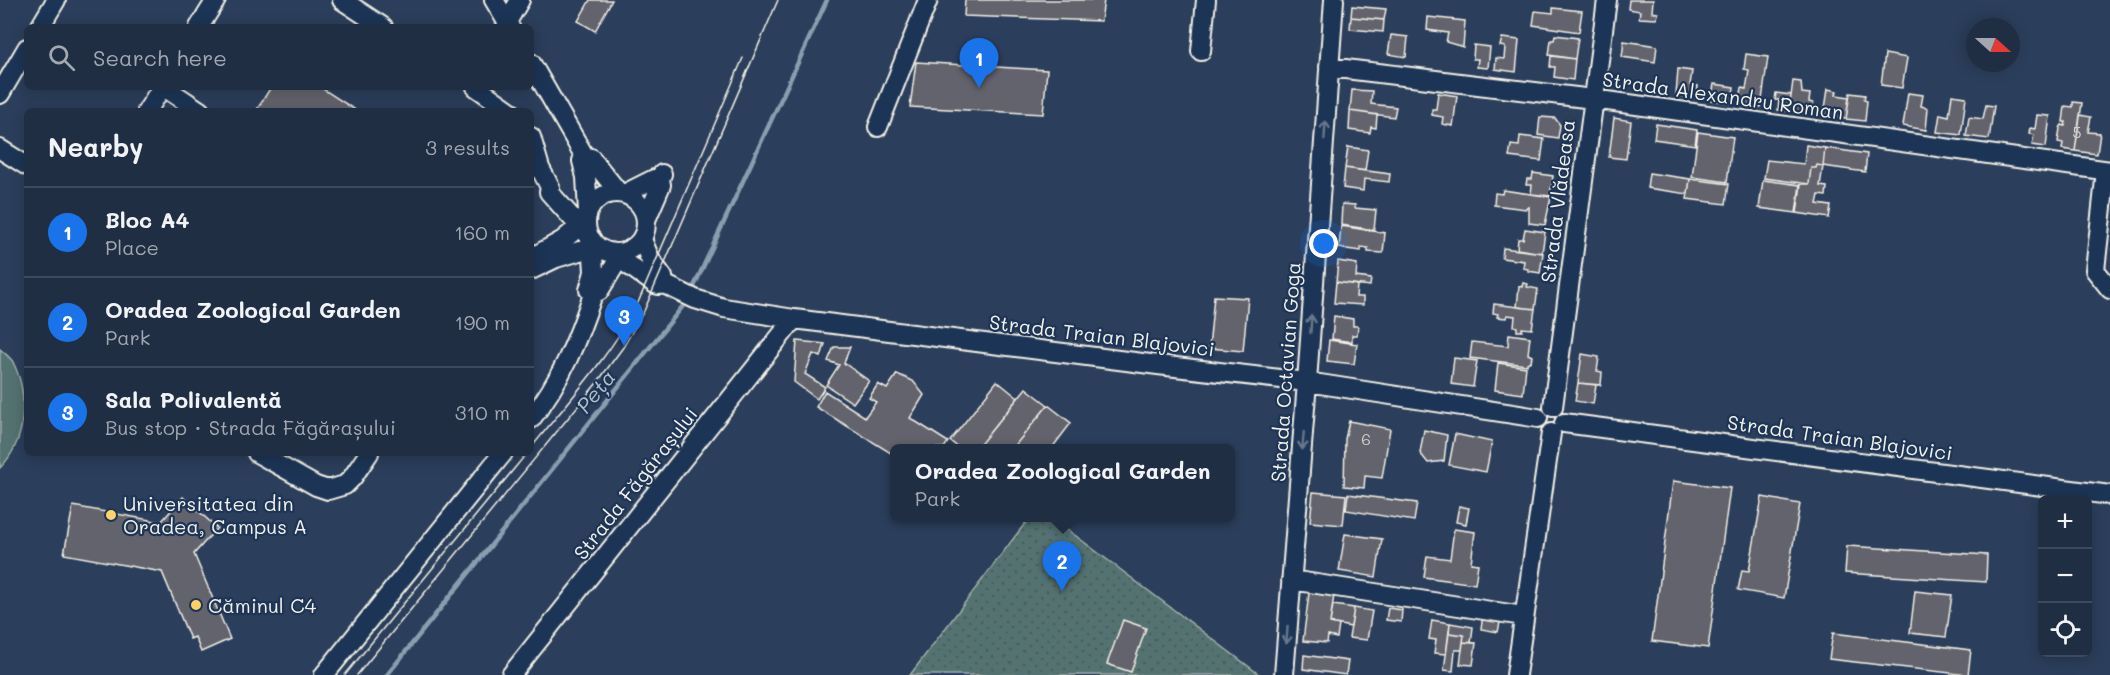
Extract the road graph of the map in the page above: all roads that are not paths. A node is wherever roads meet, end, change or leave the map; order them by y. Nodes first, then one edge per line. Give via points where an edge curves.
1 (56, 0) edge
2 (216, 0) edge
3 (342, 0) edge
4 (494, 0) edge
5 (520, 0) edge
6 (928, 0) edge
7 (1206, 0) edge
8 (1334, 0) edge
9 (1607, 0) edge
10 (42, 24) edge
11 (201, 24) edge
12 (379, 24) edge
13 (508, 24) edge
14 (509, 24) edge
15 (1201, 51) dead end
16 (24, 53) edge
17 (1329, 67) junction
18 (534, 68) edge
19 (161, 90) edge
20 (168, 90) edge
21 (480, 90) edge
22 (0, 94) edge
23 (1593, 99) junction
24 (149, 108) edge
25 (195, 108) edge
26 (506, 108) edge
27 (878, 127) dead end
28 (534, 147) edge
29 (0, 149) edge
30 (585, 157) junction
31 (24, 164) edge
32 (2108, 171) edge
33 (550, 187) junction
34 (646, 220) junction
35 (601, 227) junction
36 (642, 239) junction
37 (534, 256) edge
38 (534, 269) edge
39 (665, 285) junction
40 (2110, 290) edge
41 (593, 294) junction
42 (794, 319) junction
43 (1307, 382) junction
44 (1545, 412) junction
45 (534, 415) edge
46 (1557, 428) junction
47 (262, 456) edge
48 (367, 456) edge
49 (501, 456) edge
50 (2110, 495) edge
51 (1292, 580) junction
52 (1523, 616) junction
53 (324, 675) edge
54 (511, 675) edge
55 (1284, 675) edge
56 (1516, 675) edge

1 - 10 street
2 - 11 street
3 - 12 street
4 - 13 street
5 - 14 street
6 - 27 street
7 - 15 street
8 - 17 street, Strada Octavian Goga
9 - 23 street, Strada Vlădeasa
16 - 22 street
17 - 23 street, Strada Alexandru Roman
43 -> 17 street, Strada Octavian Goga
18 - 30 street, Strada Traian Blajovici
19 - 24 street
20 - 25 street
21 - 26 street
23 - 32 street, Strada Alexandru Roman
23 - 44 street, Strada Vlădeasa
28 - 33 street
29 - 31 street
30 - 35 street, Strada Traian Blajovici via 582,162
30 - 35 street, Strada Traian Blajovici via 591,158
32 - 40 street via 2096,270
33 - 35 street via 569,195
33 - 35 street via 549,192
34 - 35 street via 636,200
34 - 35 street via 661,176
34 - 36 street
35 - 36 street via 634,247
35 - 37 street via 563,240
35 - 38 street
35 - 39 street, Strada Traian Blajovici via 655,284
35 - 41 street via 589,290
35 - 41 street via 599,291
36 - 39 street
39 - 42 street, Strada Traian Blajovici via 724,308
41 - 45 street via 567,362
42 - 43 street, Strada Traian Blajovici
42 - 54 street, Strada Făgărașului
43 - 44 street, Strada Traian Blajovici
43 -> 51 street, Strada Octavian Goga
44 - 46 street via 1563,414
46 - 50 street, Strada Traian Blajovici
46 - 52 street
47 - 48 street via 328,490 345,485
49 - 53 street
51 - 52 street
51 -> 55 street, Strada Octavian Goga
52 - 56 street

